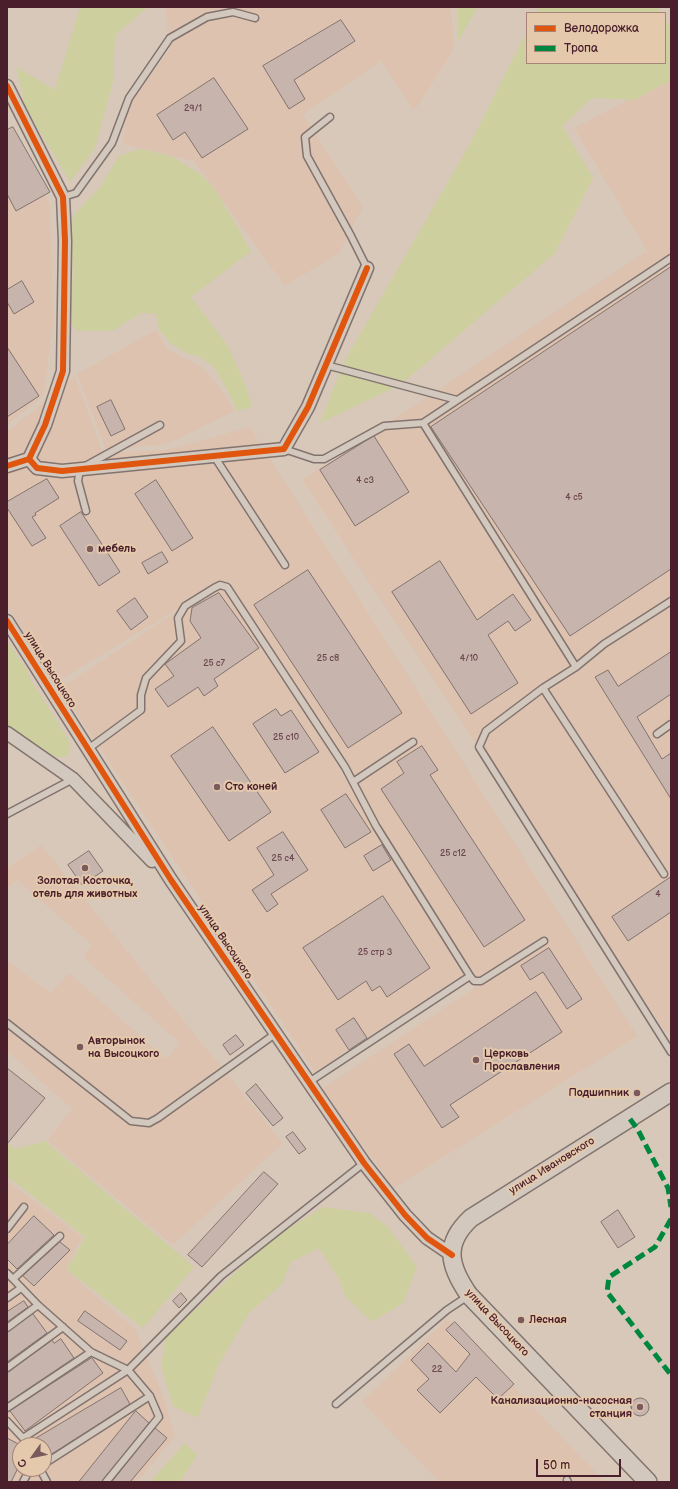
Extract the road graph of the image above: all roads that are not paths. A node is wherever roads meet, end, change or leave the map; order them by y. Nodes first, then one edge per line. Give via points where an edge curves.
1 (255, 18) dead end
2 (7, 86) edge
3 (330, 117) dead end
4 (63, 197) junction
5 (671, 258) edge
6 (367, 268) joint
7 (326, 365) junction
8 (457, 400) junction
9 (423, 423) junction
10 (160, 425) dead end
11 (284, 448) junction
12 (214, 456) junction
13 (29, 459) junction
14 (7, 466) edge
15 (80, 469) junction
16 (86, 511) dead end
17 (285, 565) dead end
18 (671, 601) edge
19 (7, 621) edge
20 (576, 667) junction
21 (543, 688) junction
22 (671, 724) edge
23 (7, 733) edge
24 (657, 734) dead end
25 (413, 742) dead end
26 (88, 749) junction
27 (73, 779) junction
28 (353, 782) junction
29 (7, 814) edge
30 (664, 874) dead end
31 (171, 880) junction
32 (544, 941) dead end
33 (470, 976) junction
34 (7, 1023) edge
35 (275, 1034) junction
36 (671, 1052) edge
37 (309, 1082) junction
38 (671, 1092) edge
39 (364, 1163) junction
40 (24, 1207) dead end
41 (7, 1229) edge
42 (60, 1236) dead end
43 (452, 1255) junction
44 (7, 1273) edge
45 (13, 1279) junction
46 (21, 1288) junction
47 (469, 1295) junction
48 (7, 1298) edge
49 (38, 1305) junction
50 (63, 1327) junction
51 (7, 1328) edge
52 (90, 1352) junction
53 (7, 1368) edge
54 (128, 1370) junction
55 (150, 1396) junction
56 (336, 1404) dead end
57 (7, 1408) edge
58 (8, 1425) edge
59 (22, 1437) edge
60 (25, 1437) edge
61 (52, 1459) edge
62 (106, 1482) edge
63 (648, 1482) edge

1 - 4 lane via 233,12 207,17 170,38 129,98 112,143 76,193
2 - 4 street
3 - 6 lane via 305,137 307,156
4 - 13 street via 63,371 45,425
5 - 8 lane
6 - 7 street
7 - 8 lane
7 - 11 street via 308,407
8 - 9 lane
9 - 11 lane via 384,426 324,459 314,459
9 - 20 lane
10 - 15 lane
11 - 12 street
12 - 15 street
12 - 17 lane
13 - 14 street
13 - 15 street via 37,468 62,471
15 - 16 lane via 78,482
18 - 20 lane via 604,644
19 - 26 street, улица Высоцкого
20 - 21 lane
21 - 30 lane
21 - 36 lane via 486,731 479,747
22 - 24 lane
23 - 27 street, улица Высоцкого
25 - 28 lane
26 - 28 lane via 141,710 141,695 146,678 181,641 178,626 180,612 185,606 220,585 227,587 232,593 346,767
26 - 31 street, улица Высоцкого
27 - 29 lane
27 - 31 street, улица Высоцкого
28 - 33 lane via 376,826
31 - 35 street, улица Высоцкого
32 - 33 lane via 481,981 474,981
33 - 37 lane
34 - 35 lane via 131,1121 149,1123
35 - 37 street, улица Высоцкого
37 - 39 street, улица Высоцкого
38 - 43 main road, улица Ивановского via 471,1218 462,1226 455,1239
39 - 43 street, улица Высоцкого via 427,1238
39 - 54 lane via 221,1276
40 - 41 lane
42 - 45 lane
43 - 47 main road, улица Высоцкого via 452,1265
44 - 45 lane
45 - 46 lane
46 - 48 lane
46 - 49 lane
47 - 56 lane via 442,1314
47 - 63 main road, улица Высоцкого
49 - 50 lane
49 - 51 lane
50 - 52 lane
50 - 53 lane
52 - 54 lane
52 - 57 lane
54 - 55 lane
54 - 60 lane
55 - 61 lane
55 - 62 lane via 158,1417
58 - 59 lane

